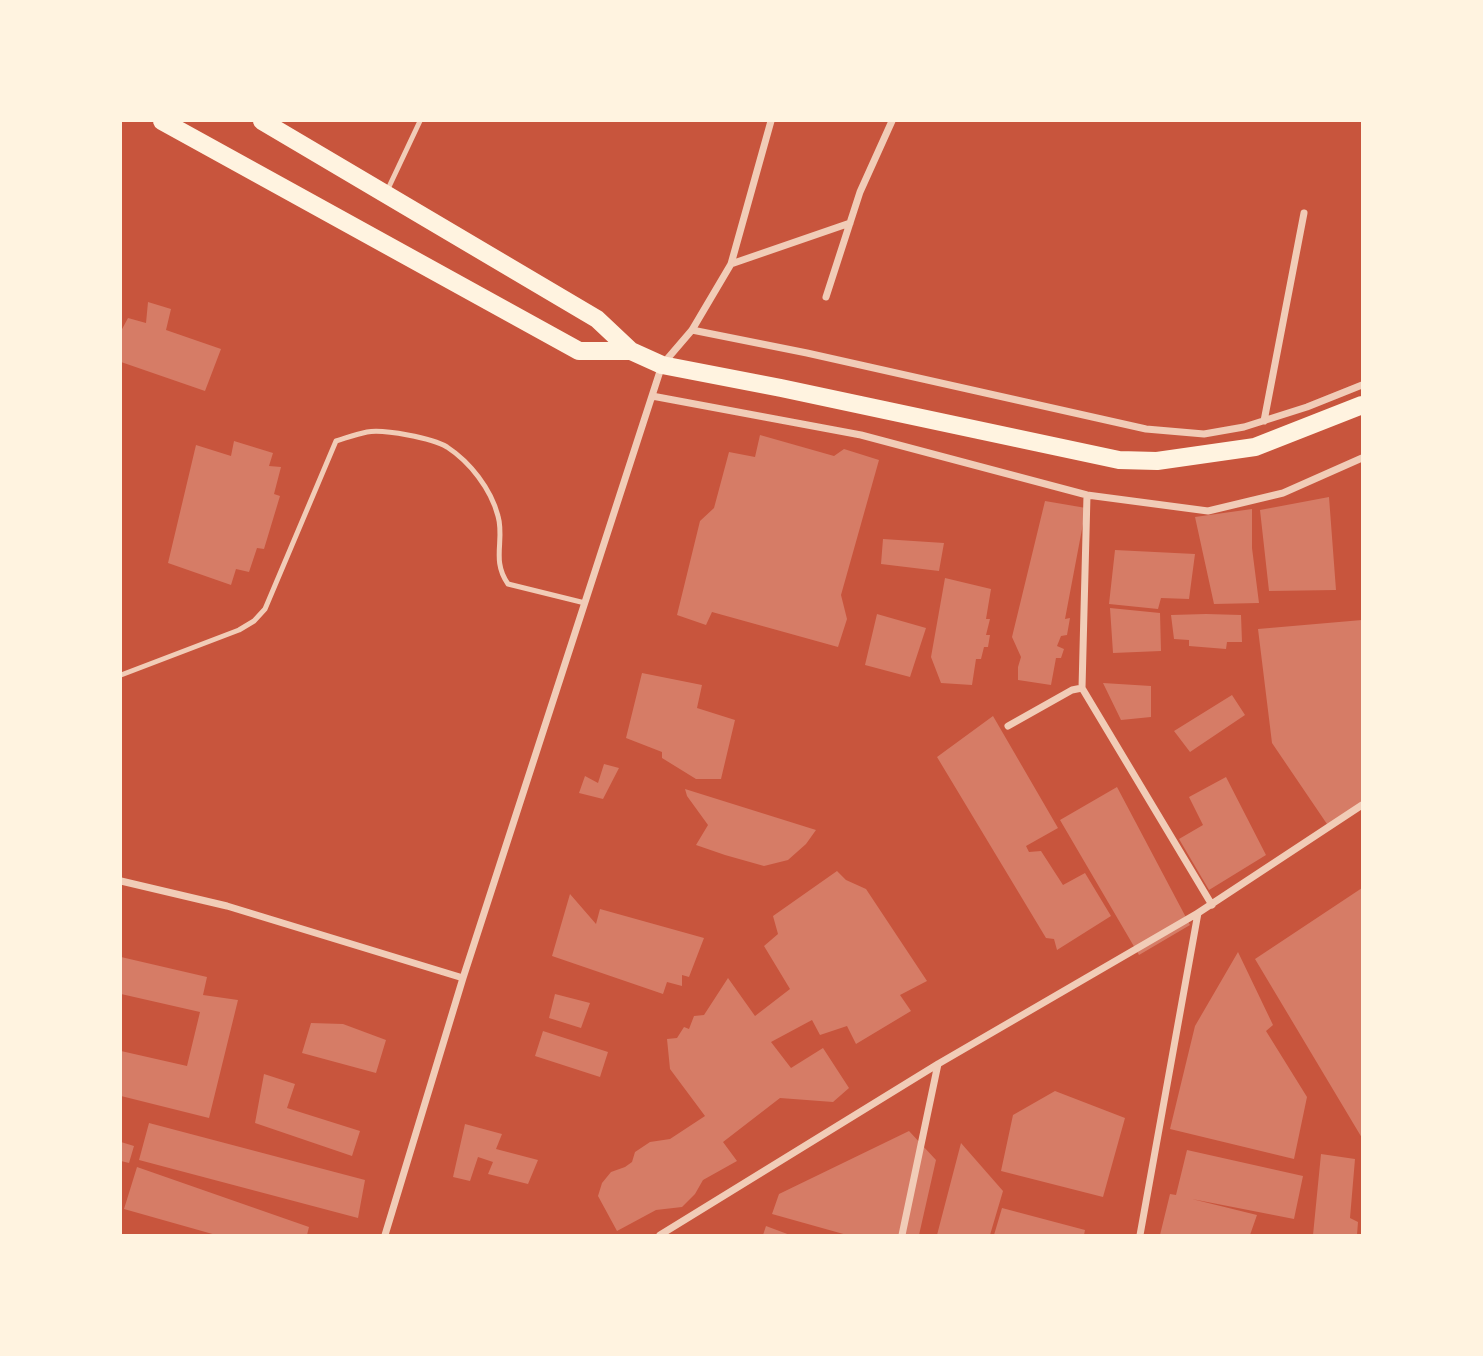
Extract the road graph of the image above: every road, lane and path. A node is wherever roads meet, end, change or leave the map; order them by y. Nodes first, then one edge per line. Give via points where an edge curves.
1 (162, 121) edge
2 (262, 121) edge
3 (420, 121) edge
4 (771, 121) edge
5 (892, 121) edge
6 (385, 194) junction
7 (1304, 213) dead end
8 (850, 223) junction
9 (731, 264) junction
10 (826, 297) dead end
11 (692, 330) junction
12 (631, 351) junction
13 (662, 365) junction
14 (1362, 385) edge
15 (652, 396) junction
16 (1362, 405) edge
17 (1264, 421) junction
18 (1362, 458) edge
19 (1087, 495) junction
20 (585, 603) junction
21 (121, 675) edge
22 (1082, 688) junction
23 (1008, 726) dead end
24 (1362, 805) edge
25 (121, 881) edge
26 (1212, 905) junction
27 (1198, 913) junction
28 (463, 978) junction
29 (938, 1064) junction
30 (385, 1235) edge
31 (660, 1235) edge
32 (902, 1235) edge
33 (1140, 1235) edge

1 - 12 main road via 579,351
2 - 6 main road
3 - 6 lane
4 - 9 street
5 - 8 street
6 - 12 main road via 597,319
7 - 17 street
8 - 9 street
8 - 10 street
9 - 11 street
11 - 13 street
11 - 17 street via 1146,429 1204,434
12 - 13 main road
13 - 15 street
13 - 16 main road via 1119,460 1203,456 1255,447
14 - 17 street
15 - 19 street via 861,435
15 - 20 street
18 - 19 street via 1283,493 1208,512
19 - 22 street
20 - 21 lane via 508,584 498,564 499,517 480,477 446,447 401,433 369,431 336,441 265,609 254,621
20 - 28 street
22 - 23 street
22 - 26 street
24 - 26 street
25 - 28 street via 227,906
26 - 27 street
27 - 29 street
27 - 33 street
28 - 30 street
29 - 31 street
29 - 32 street

